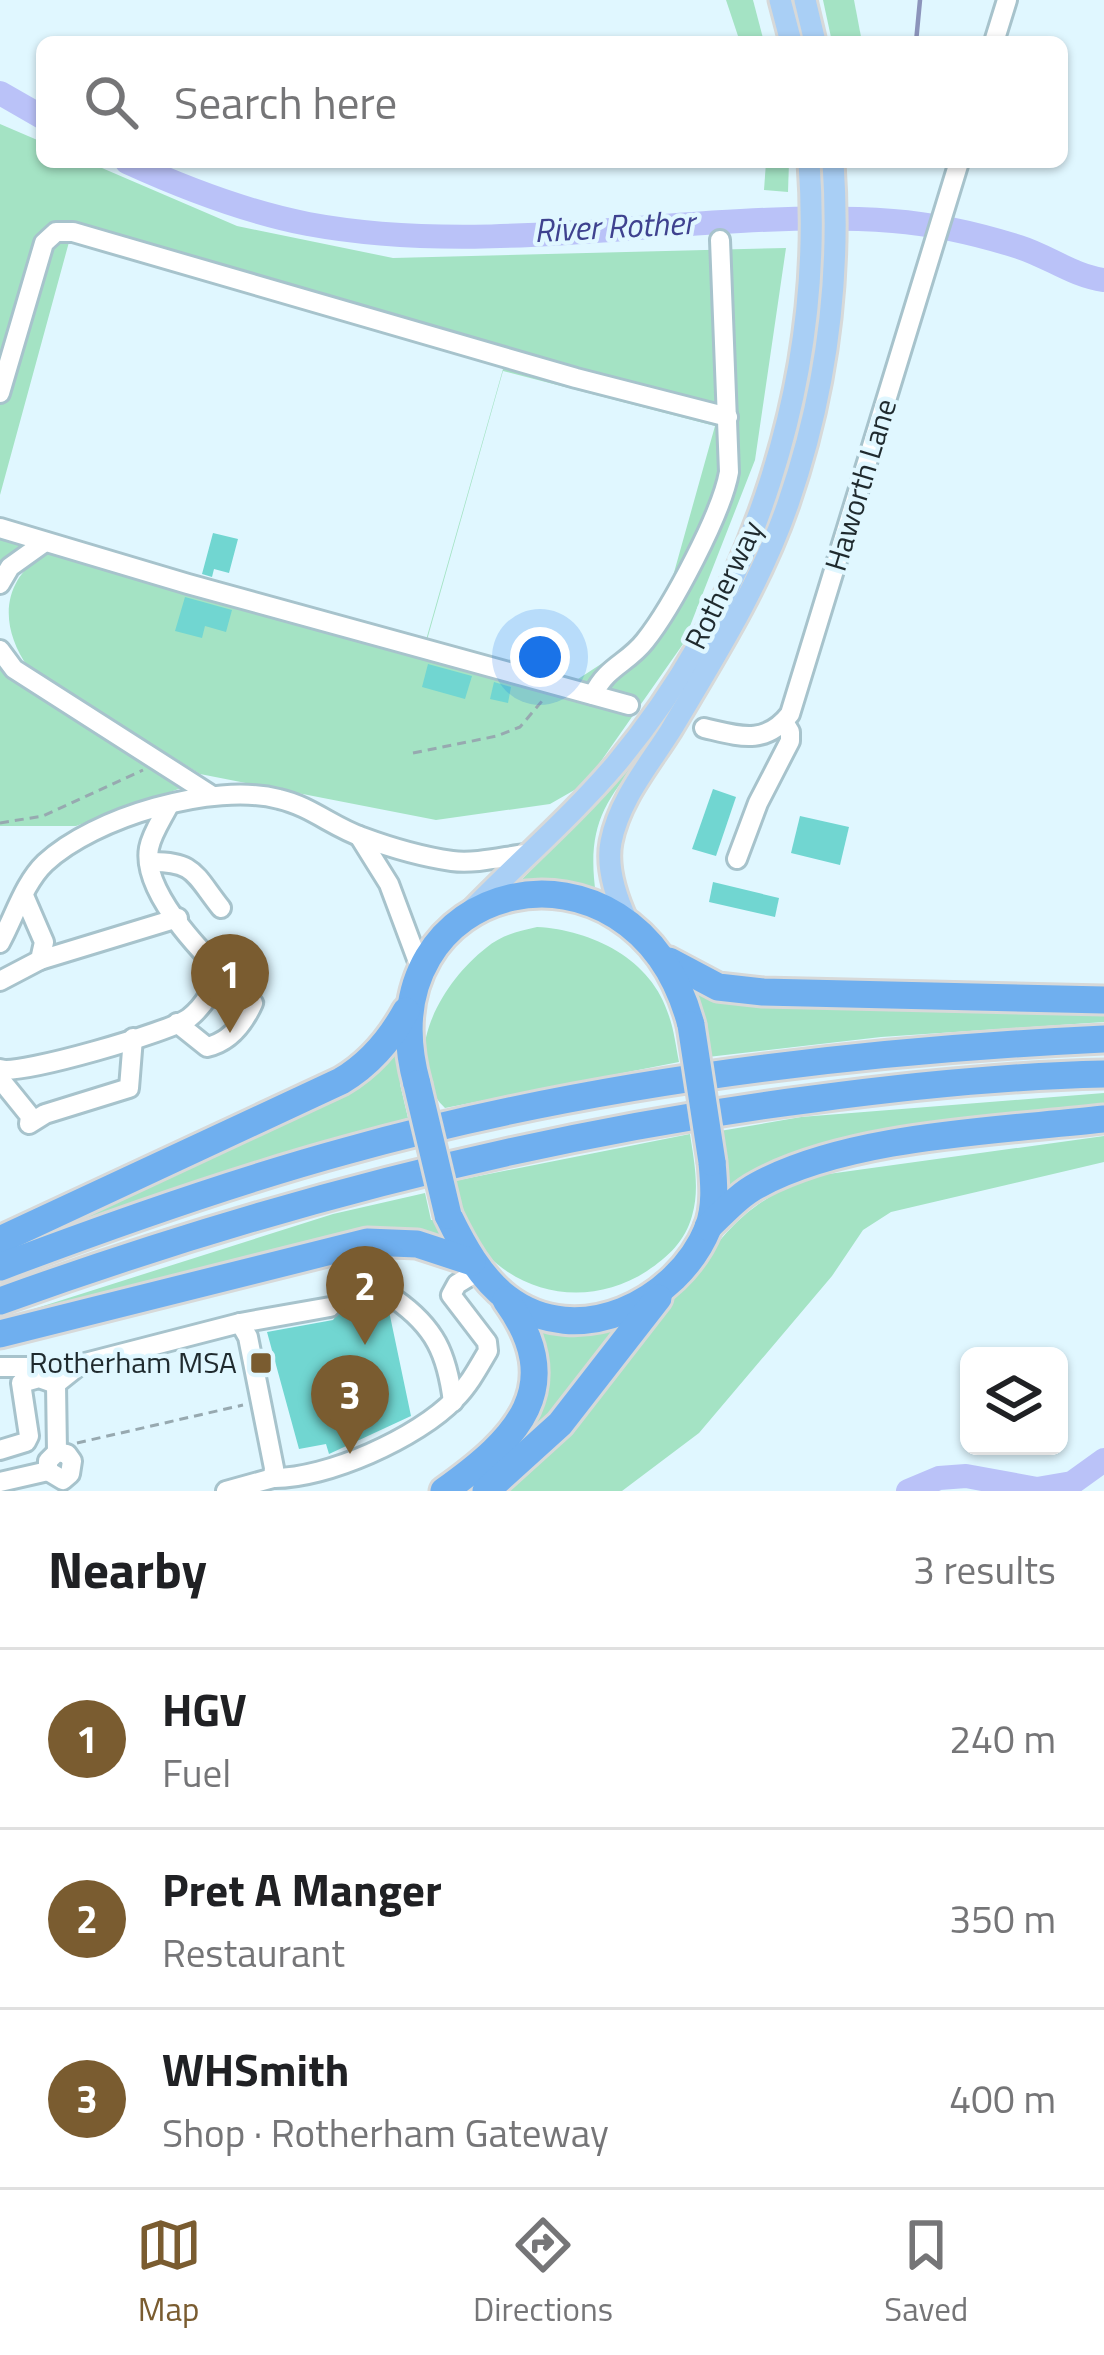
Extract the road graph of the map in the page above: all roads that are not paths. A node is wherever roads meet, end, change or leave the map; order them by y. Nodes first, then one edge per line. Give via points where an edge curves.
1 (780, 0) edge
2 (806, 0) edge
3 (1007, 0) edge
4 (789, 36) edge
5 (814, 36) edge
6 (996, 36) edge
7 (810, 168) edge
8 (957, 168) edge
9 (834, 173) edge
10 (720, 240) dead end
11 (0, 393) edge
12 (728, 417) junction
13 (0, 528) edge
14 (45, 542) junction
15 (0, 584) edge
16 (0, 650) edge
17 (593, 695) junction
18 (629, 705) dead end
19 (784, 722) junction
20 (704, 728) dead end
21 (211, 795) junction
22 (170, 805) junction
23 (359, 836) junction
24 (525, 854) junction
25 (737, 859) dead end
26 (149, 862) junction
27 (25, 898) junction
28 (221, 908) dead end
29 (178, 918) junction
30 (627, 921) junction
31 (457, 926) junction
32 (0, 944) edge
33 (665, 959) junction
34 (40, 960) junction
35 (420, 967) junction
36 (216, 970) junction
37 (0, 981) edge
38 (1104, 1000) edge
39 (409, 1008) junction
40 (177, 1023) junction
41 (133, 1038) junction
42 (1104, 1039) edge
43 (0, 1070) edge
44 (1104, 1074) edge
45 (0, 1079) edge
46 (1104, 1119) edge
47 (708, 1227) junction
48 (0, 1240) edge
49 (476, 1266) junction
50 (0, 1267) edge
51 (664, 1290) junction
52 (504, 1296) junction
53 (395, 1299) dead end
54 (0, 1301) edge
55 (330, 1307) dead end
56 (240, 1323) junction
57 (0, 1334) edge
58 (0, 1367) edge
59 (59, 1379) junction
60 (453, 1402) junction
61 (0, 1450) edge
62 (273, 1478) junction
63 (59, 1481) edge
64 (0, 1482) edge
65 (226, 1491) edge
66 (444, 1491) edge
67 (486, 1491) edge

1 - 4 main road
2 - 5 main road
3 - 6 lane
7 - 24 main road, Rotherway via 812,244 787,429 730,584 654,714 589,794
8 - 19 lane, Haworth Lane
9 - 30 main road, Rotherway via 836,246 807,441 743,610 616,821 610,864
10 - 12 lane
11 - 12 lane via 44,243 56,232 73,232
12 - 17 lane via 729,472 712,524 644,642
13 - 14 lane
14 - 15 lane
14 - 17 lane
16 - 21 lane via 14,669
17 - 18 lane
19 - 20 lane via 762,738
19 - 25 lane, Haworth Lane via 790,741
21 - 22 lane
21 - 23 lane via 277,798
22 - 26 lane
22 - 27 lane via 73,843 46,862
23 - 24 lane via 455,861
23 - 35 lane via 398,902
24 - 31 main road, Rotherway
26 - 28 lane via 189,868
26 - 29 lane via 156,889
27 - 32 lane
27 - 34 lane via 44,942
29 - 34 lane
29 - 36 lane
30 - 31 highway via 578,897 533,892
30 - 33 highway
31 - 35 highway
33 - 38 highway via 704,982 741,989
33 - 47 highway, bridge via 691,1025 712,1162
34 - 37 lane
35 - 39 highway
36 - 40 lane via 212,993
36 - 40 lane via 254,1003 244,1024 207,1047
39 - 48 highway via 367,1064 341,1081
39 - 49 highway, bridge via 410,1059 448,1215
40 - 41 lane
41 - 43 lane
41 - 45 lane via 129,1088 38,1115
42 - 50 highway via 942,1046 625,1089 348,1150
44 - 54 highway via 955,1082 594,1133 263,1213
46 - 47 highway via 856,1152 755,1186
47 - 51 highway
49 - 52 highway
49 - 57 highway via 417,1244 367,1242
49 - 60 lane via 451,1294 488,1351
51 - 52 highway via 619,1313 576,1321 528,1311
51 - 67 highway via 560,1424
52 - 66 highway via 532,1346 530,1401 504,1444
53 - 60 lane via 424,1319 440,1346
55 - 56 lane
56 - 59 lane via 81,1364
56 - 62 lane
58 - 59 lane via 53,1367
59 - 61 lane via 21,1383 29,1436
59 - 63 lane via 72,1461
60 - 62 lane via 338,1466
62 - 65 lane
63 - 64 lane

